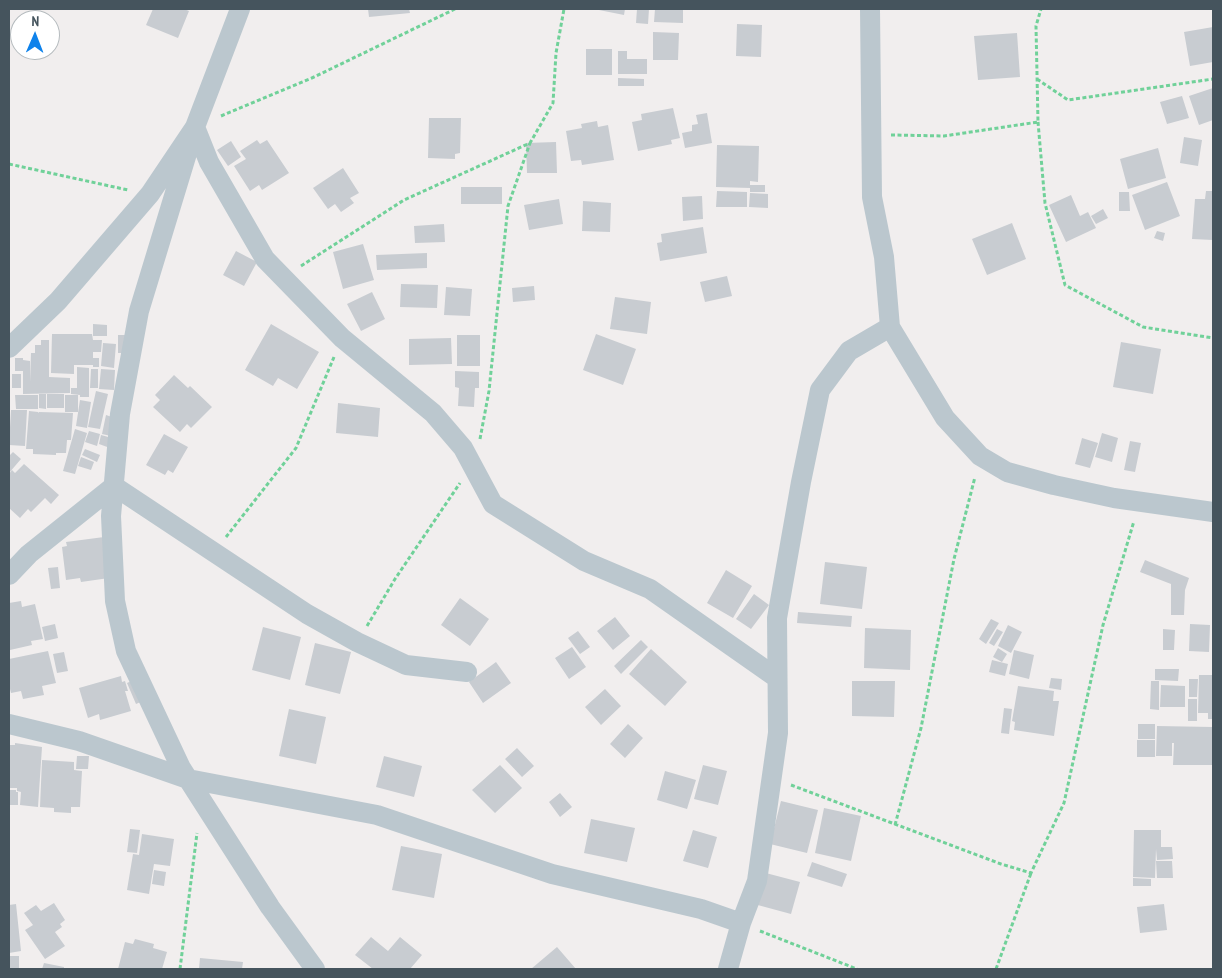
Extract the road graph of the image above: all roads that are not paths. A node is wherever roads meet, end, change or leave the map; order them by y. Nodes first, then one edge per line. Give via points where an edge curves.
1 (240, 9) edge
2 (870, 9) edge
3 (195, 127) junction
4 (890, 326) junction
5 (9, 348) edge
6 (114, 486) junction
7 (1213, 512) edge
8 (9, 575) edge
9 (467, 672) dead end
10 (778, 678) junction
11 (9, 724) edge
12 (188, 779) junction
13 (741, 923) junction
14 (315, 969) edge
15 (728, 969) edge

1 - 3 street
2 - 4 street via 872,197 884,257
3 - 5 street via 150,194 58,301
3 - 6 street via 139,311 120,414
3 - 10 street via 208,162 265,259 342,338 433,413 463,448 493,504 584,561 650,589
4 - 7 street via 946,418 980,456 1007,472 1140,502
4 - 10 street via 849,351 820,390 777,618
6 - 8 street via 29,554
6 - 9 street via 307,614 357,642 406,665
6 - 12 street via 111,516 115,601 126,651
10 - 13 street via 778,733 757,881
11 - 12 street via 79,741
12 - 13 street via 377,815 552,874 701,909
12 - 14 street via 270,907
13 - 15 street

